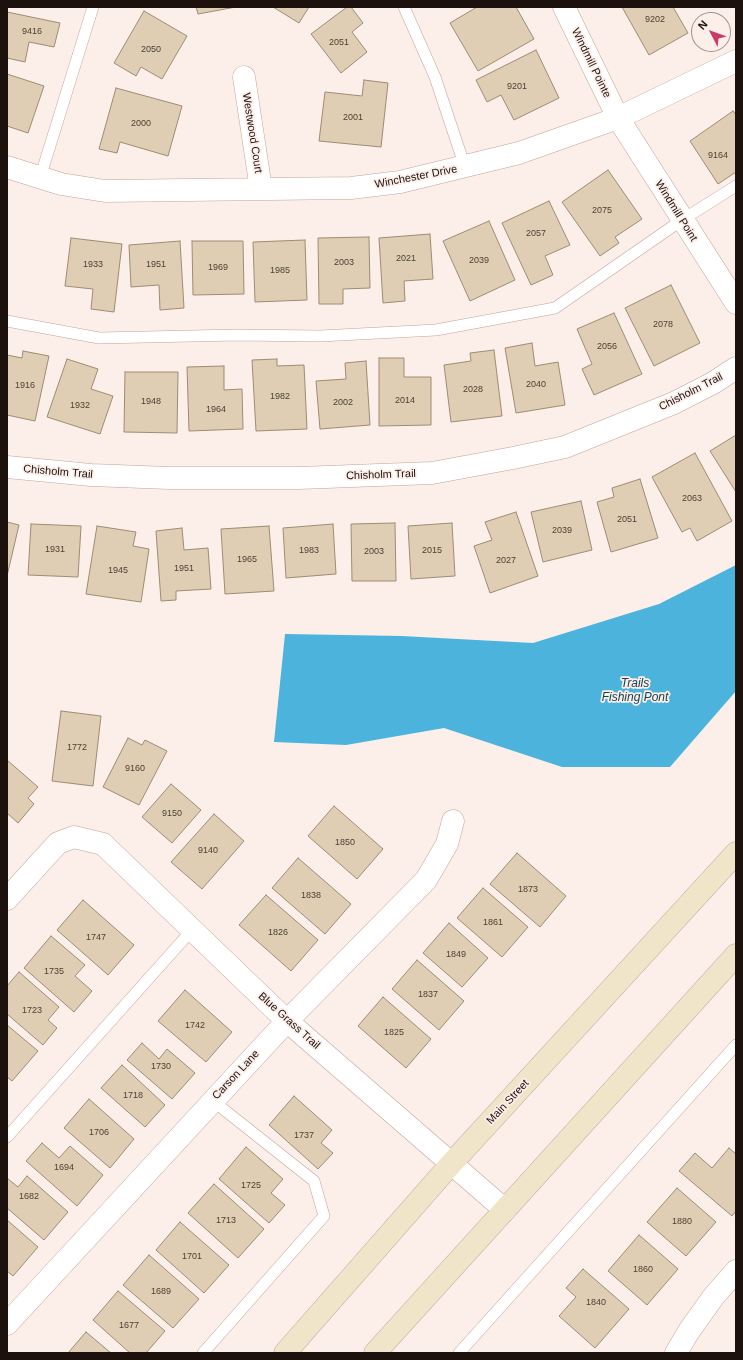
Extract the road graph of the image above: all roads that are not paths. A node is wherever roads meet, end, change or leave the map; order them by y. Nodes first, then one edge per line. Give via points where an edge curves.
1 (93, 7) edge
2 (404, 7) edge
3 (564, 7) edge
4 (736, 61) edge
5 (244, 77) dead end
6 (618, 118) junction
7 (7, 167) edge
8 (465, 167) junction
9 (40, 178) junction
10 (736, 186) edge
11 (261, 189) junction
12 (682, 220) junction
13 (736, 303) edge
14 (7, 321) edge
15 (736, 368) edge
16 (7, 467) edge
17 (453, 821) dead end
18 (736, 853) edge
19 (7, 899) edge
20 (192, 930) junction
21 (736, 954) edge
22 (287, 1021) junction
23 (736, 1046) edge
24 (213, 1100) junction
25 (7, 1137) edge
26 (451, 1164) junction
27 (505, 1210) junction
28 (736, 1271) edge
29 (7, 1324) edge
30 (203, 1353) edge
31 (284, 1353) edge
32 (375, 1353) edge
33 (459, 1353) edge
34 (676, 1353) edge

1 - 9 lane
2 - 8 lane via 435,77
3 - 6 street, Windmill Pointe
4 - 6 street, Winchester Drive
5 - 11 street, Westwood Court
6 - 8 street, Winchester Drive via 519,153
6 - 12 street, Windmill Point
7 - 9 street, Winchester Drive
8 - 11 street, Winchester Drive via 400,182 351,188
9 - 11 street, Winchester Drive via 105,191
10 - 12 lane
12 - 13 street, Windmill Point
12 - 14 lane via 555,308 436,330 320,336 98,338
15 - 16 street, Chisholm Trail via 674,403 565,447 432,473 299,478 169,478 91,475
17 - 22 street, Carson Lane via 447,844 426,880
18 - 26 main road, Main Street
19 - 20 street, Blue Grass Trail via 58,843 74,837 103,844
20 - 22 street, Blue Grass Trail
20 - 25 lane
21 - 27 main road
22 - 24 street, Carson Lane
22 - 26 street, Blue Grass Trail
23 - 33 lane
24 - 29 street, Carson Lane
24 - 30 lane via 314,1181 324,1216
26 - 27 street, Blue Grass Trail
26 - 31 main road, Main Street
27 - 32 main road
28 - 34 street via 714,1296

